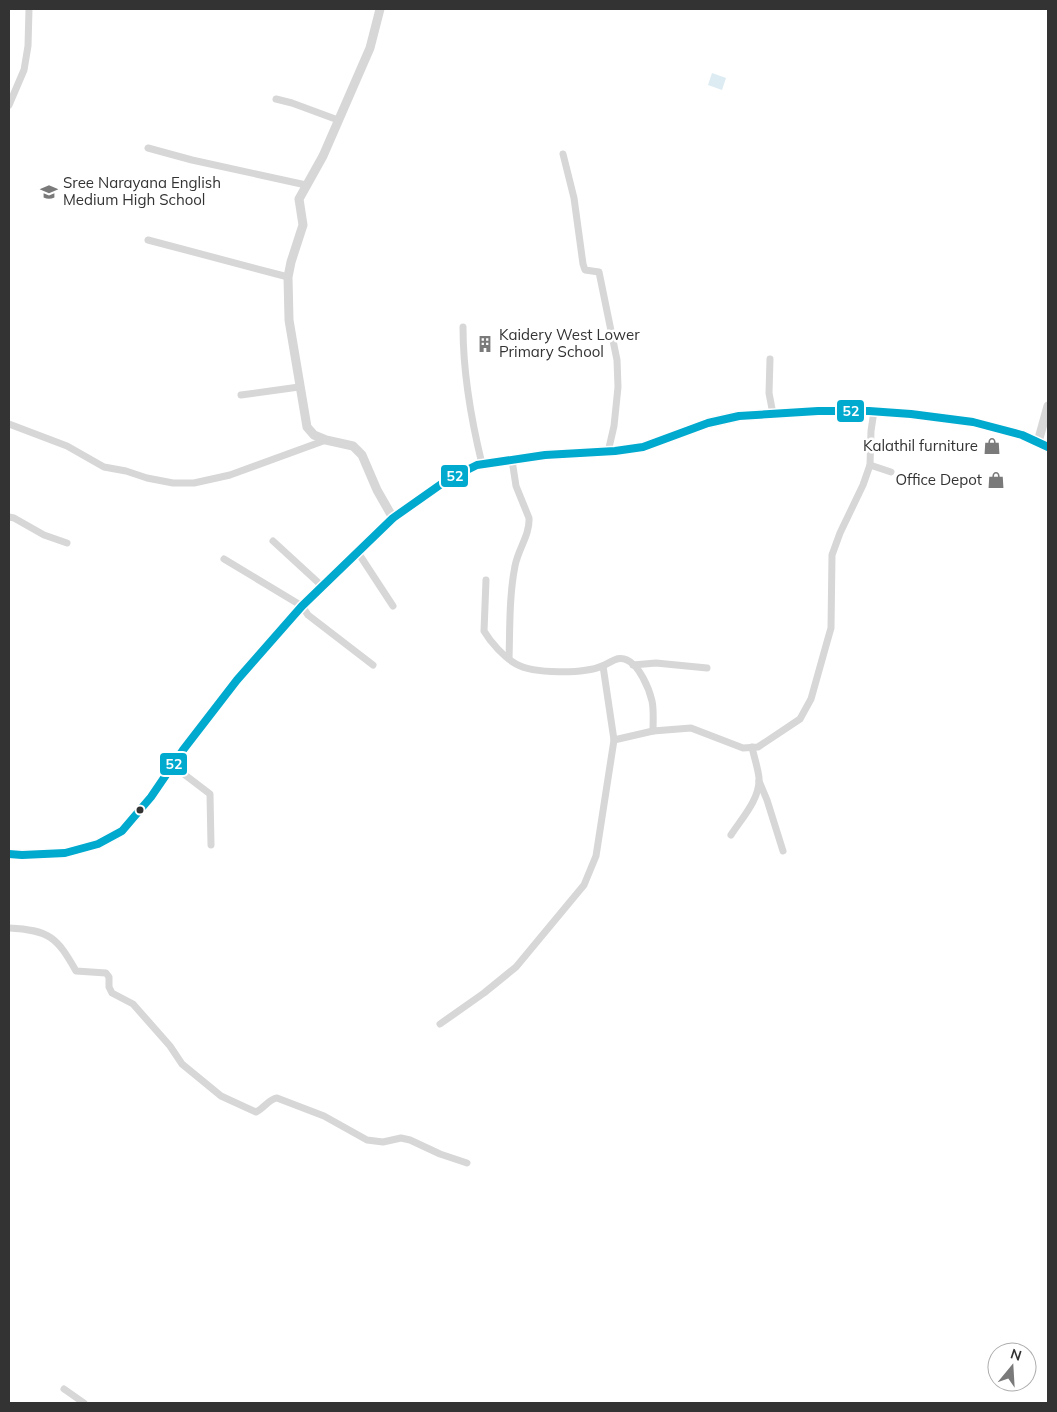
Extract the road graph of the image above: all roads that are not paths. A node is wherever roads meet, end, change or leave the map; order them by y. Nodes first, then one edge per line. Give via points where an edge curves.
1 (28, 9) edge
2 (380, 9) edge
3 (276, 99) dead end
4 (9, 102) edge
5 (338, 120) junction
6 (148, 148) dead end
7 (563, 154) dead end
8 (306, 185) junction
9 (148, 240) dead end
10 (288, 277) junction
11 (463, 327) dead end
12 (770, 359) dead end
13 (299, 387) junction
14 (241, 395) dead end
15 (1048, 406) edge
16 (874, 411) junction
17 (773, 414) junction
18 (9, 424) edge
19 (326, 440) junction
20 (1038, 442) junction
21 (1048, 447) edge
22 (608, 452) junction
23 (512, 460) junction
24 (482, 464) junction
25 (870, 465) junction
26 (891, 472) dead end
27 (9, 518) edge
28 (393, 518) junction
29 (273, 541) dead end
30 (67, 543) dead end
31 (357, 551) junction
32 (224, 559) dead end
33 (486, 580) dead end
34 (322, 586) junction
35 (302, 606) junction
36 (393, 606) dead end
37 (508, 659) junction
38 (372, 665) dead end
39 (634, 665) junction
40 (603, 666) junction
41 (707, 668) dead end
42 (653, 732) junction
43 (614, 740) junction
44 (752, 747) junction
45 (172, 765) junction
46 (758, 781) junction
47 (731, 835) dead end
48 (211, 845) dead end
49 (783, 851) dead end
50 (9, 854) edge
51 (9, 928) edge
52 (440, 1024) dead end
53 (466, 1163) dead end
54 (64, 1389) dead end
55 (84, 1403) edge

1 - 4 street via 24,70
2 - 5 street via 370,48
3 - 5 street
5 - 8 street
6 - 8 street
7 - 22 street via 574,198 583,264 585,270 599,272 617,360 618,387
8 - 10 street via 299,199 303,225
9 - 10 street
10 - 13 street via 289,320
11 - 24 street via 463,358
12 - 17 street via 769,393
13 - 14 street
13 - 19 street via 307,427 314,436
15 - 20 street
16 - 17 main road via 818,410
16 - 20 main road via 973,422
16 - 25 street
17 - 22 main road via 708,422 643,447
18 - 19 street via 67,446 104,468 173,483 194,483 230,475
19 - 28 street via 353,446 362,455
20 - 21 main road
22 - 23 main road
23 - 24 main road
23 - 37 street via 516,486 529,523 515,566
24 - 28 main road via 447,480
25 - 26 street
25 - 44 street via 832,555 831,628 811,699 800,719 764,743
27 - 30 street
28 - 31 main road
29 - 34 street
31 - 34 main road
31 - 36 street
32 - 35 street
33 - 37 street via 484,632
34 - 35 main road
35 - 38 street via 308,616
35 - 45 main road via 237,680
37 - 40 street via 524,668 551,671 570,672
39 - 40 street via 626,659 617,658
39 - 41 street via 656,663
39 - 42 street via 639,669 652,702
40 - 43 street
42 - 43 street
42 - 44 street via 691,728 743,748
43 - 52 street via 596,856 584,885 516,967
44 - 46 street
45 - 48 street via 210,794
45 - 50 main road via 151,797 122,831 98,844 65,853
46 - 47 street via 753,803
46 - 49 street
51 - 53 street via 32,930 53,938 76,971 106,973 112,993 133,1004 182,1064 221,1096 240,1106 256,1112 277,1098 324,1116 367,1140 410,1140
54 - 55 street

